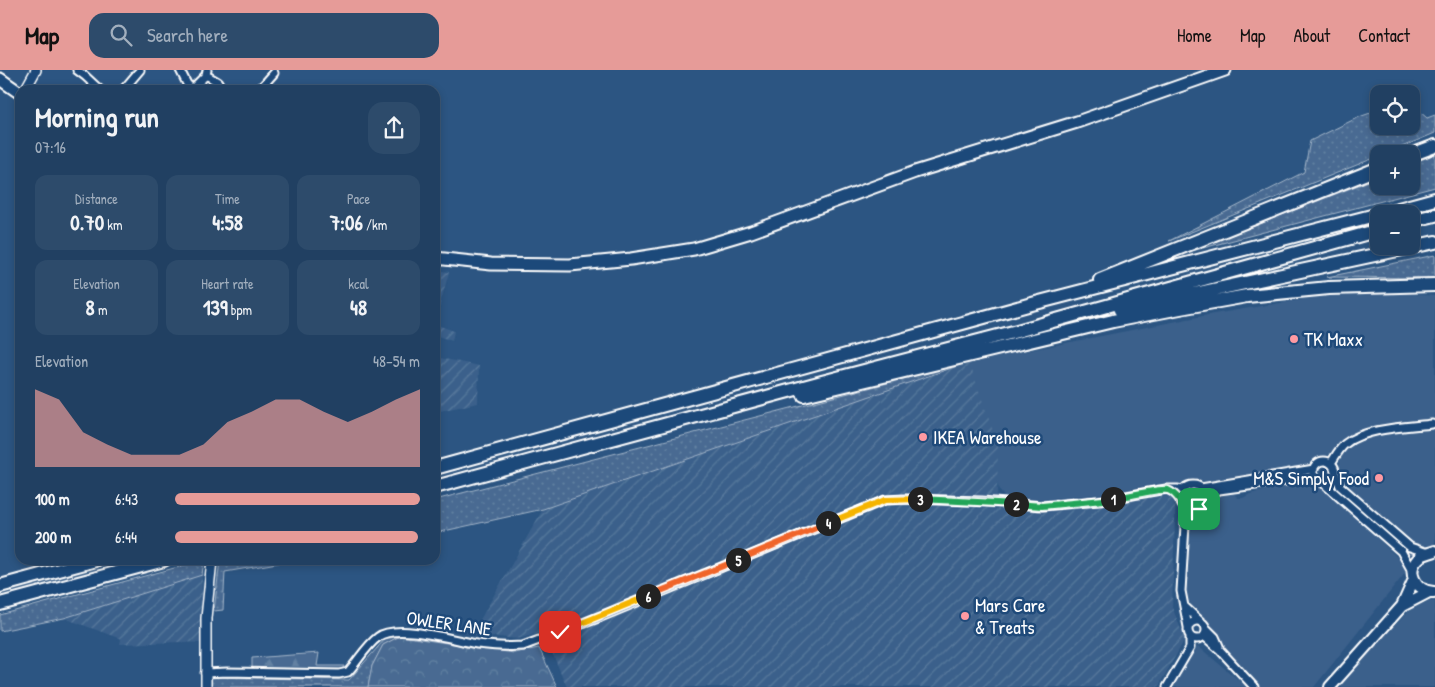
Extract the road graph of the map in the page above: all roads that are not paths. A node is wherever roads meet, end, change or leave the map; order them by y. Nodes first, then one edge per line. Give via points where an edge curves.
1 (36, 70) edge
2 (77, 70) edge
3 (140, 70) edge
4 (180, 70) edge
5 (1225, 70) edge
6 (207, 73) edge
7 (274, 73) dead end
8 (0, 79) edge
9 (28, 85) edge
10 (95, 85) edge
11 (127, 85) edge
12 (187, 85) edge
13 (195, 85) edge
14 (220, 85) edge
15 (263, 85) edge
16 (15, 90) edge
17 (1435, 146) edge
18 (1420, 152) edge
19 (1370, 172) edge
20 (1435, 199) edge
21 (1413, 205) edge
22 (1435, 215) edge
23 (1370, 216) edge
24 (1420, 219) edge
25 (1370, 233) edge
26 (1435, 242) edge
27 (440, 259) edge
28 (1435, 285) edge
29 (1056, 298) junction
30 (1017, 331) junction
31 (696, 416) junction
32 (1432, 424) dead end
33 (1331, 463) junction
34 (440, 467) edge
35 (1314, 473) junction
36 (1335, 473) junction
37 (1245, 480) junction
38 (1322, 482) junction
39 (1259, 485) junction
40 (440, 486) edge
41 (1201, 488) junction
42 (1166, 489) junction
43 (1182, 490) junction
44 (1180, 498) junction
45 (1206, 498) junction
46 (1186, 509) junction
47 (1195, 510) junction
48 (1379, 520) junction
49 (1185, 532) junction
50 (1384, 536) junction
51 (1433, 552) edge
52 (78, 565) edge
53 (145, 565) edge
54 (211, 565) edge
55 (1413, 575) junction
56 (0, 586) edge
57 (1432, 592) edge
58 (0, 604) edge
59 (1184, 606) junction
60 (1402, 606) junction
61 (1200, 621) junction
62 (1188, 627) junction
63 (1206, 628) junction
64 (1190, 636) junction
65 (1202, 638) junction
66 (1220, 649) junction
67 (1188, 652) junction
68 (205, 673) junction
69 (206, 687) edge
70 (1167, 687) edge
71 (1254, 687) edge
72 (1330, 687) edge

1 - 9 main road
2 - 10 street
3 - 11 street
4 - 12 street
5 - 27 highway via 694,249 570,265
6 - 13 street
6 - 14 street
7 - 15 street
8 - 16 highway
17 - 18 highway
19 - 29 highway
20 - 21 highway
22 - 24 highway
23 - 29 highway
25 - 30 highway
26 - 30 highway
28 - 31 highway via 1329,288 1247,296 1104,323 770,404
29 - 34 highway
30 - 31 highway
31 - 40 highway
32 - 33 street via 1372,432 1356,438 1345,444
33 - 35 street via 1318,463
33 - 36 street
35 - 37 street
35 - 38 street
35 - 39 street
36 - 38 street via 1332,480
36 - 48 street via 1340,486
37 - 39 street
37 - 41 street
38 - 50 street
39 - 45 street via 1218,490
41 - 43 street via 1189,485
41 - 45 street
42 - 43 street, OWLER LANE
42 - 44 street
42 - 68 street, OWLER LANE via 1099,501 1042,506 885,500 523,646 478,644 398,631 379,635 348,672 339,674
43 - 44 street
44 - 46 street
45 - 47 street
46 - 47 street
46 - 49 street
47 - 49 street
48 - 50 street via 1376,525
48 - 51 street via 1410,547
49 - 59 street via 1181,591
50 - 55 street via 1401,551
51 - 55 main road via 1417,560
52 - 56 highway
53 - 58 highway
54 - 68 main road
55 - 57 main road via 1419,587
55 - 60 main road
57 - 60 main road
59 - 61 street
59 - 62 street
60 - 72 main road
61 - 62 street via 1194,621
61 - 63 street
62 - 64 street
63 - 65 street
63 - 66 street
64 - 65 street
64 - 67 street
65 - 66 street
65 - 67 street
66 - 71 street
67 - 70 street
68 - 69 main road

